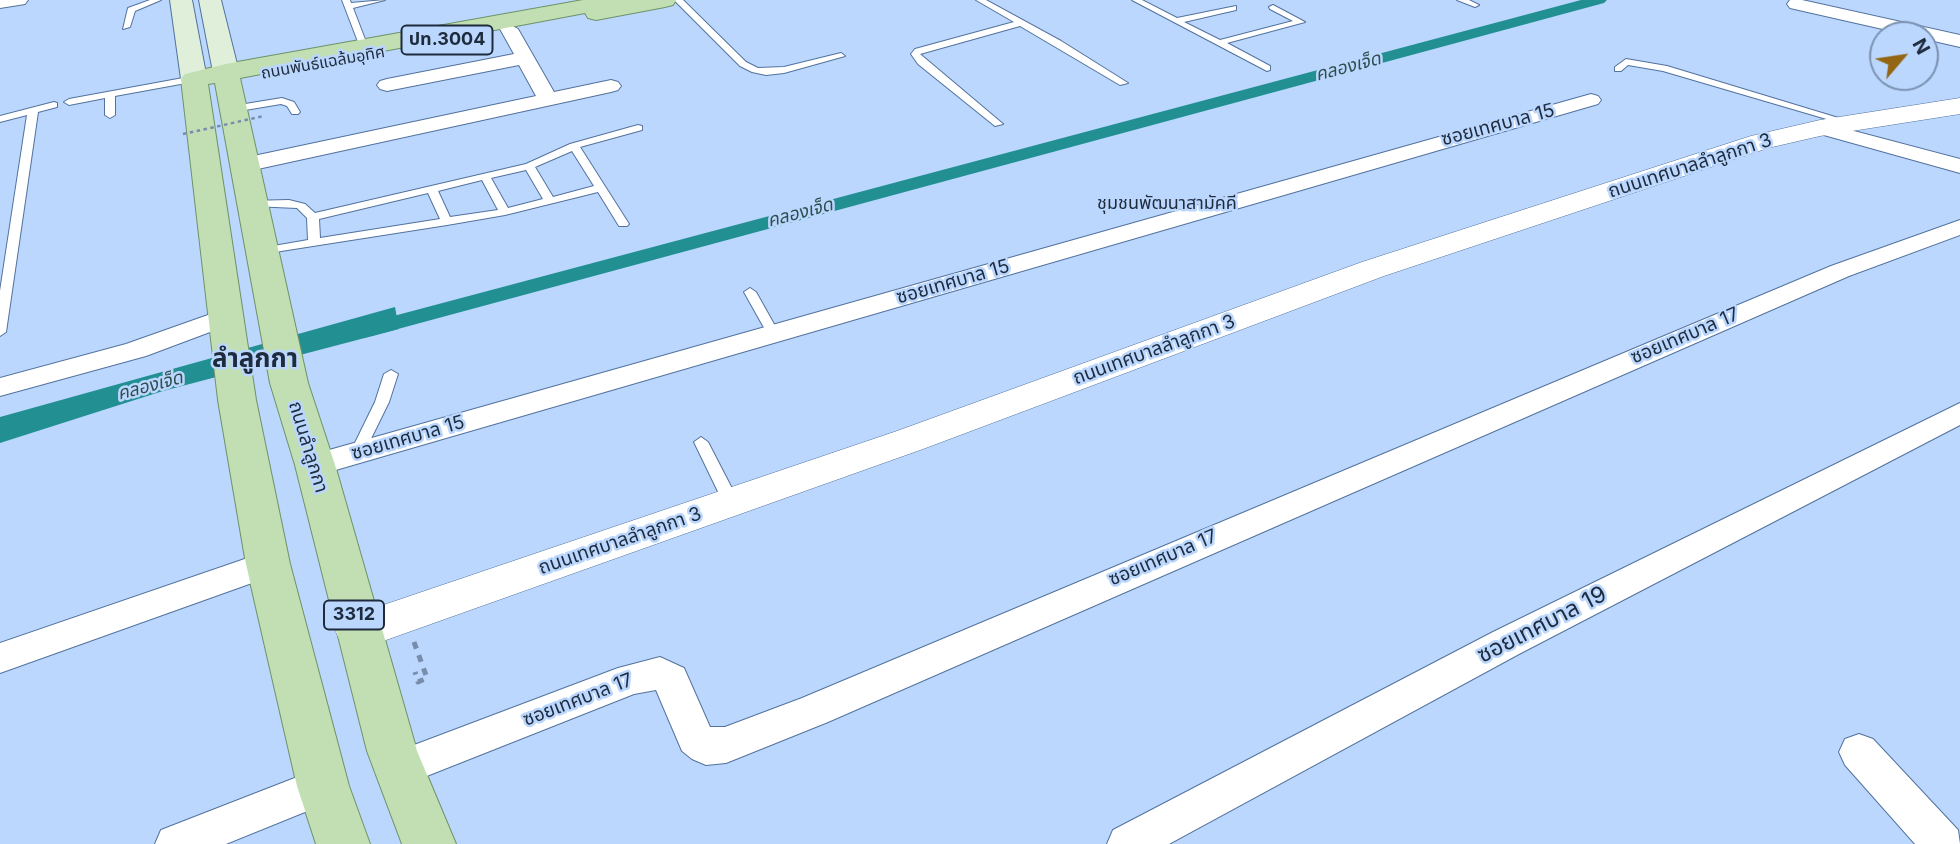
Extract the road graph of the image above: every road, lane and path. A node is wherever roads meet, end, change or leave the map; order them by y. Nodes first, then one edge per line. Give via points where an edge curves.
1 (19, 0) edge
2 (157, 0) edge
3 (181, 0) edge
4 (210, 0) edge
5 (381, 0) edge
6 (620, 0) edge
7 (665, 0) edge
8 (678, 0) edge
9 (980, 0) edge
10 (1158, 0) edge
11 (1461, 0) edge
12 (1140, 2) edge
13 (0, 3) edge
14 (347, 3) edge
15 (1796, 4) dead end
16 (1475, 5) dead end
17 (1273, 7) dead end
18 (1233, 8) dead end
19 (1175, 21) junction
20 (1021, 23) junction
21 (126, 27) dead end
22 (509, 29) junction
23 (1960, 41) edge
24 (1218, 43) junction
25 (364, 47) junction
26 (841, 57) dead end
27 (525, 58) junction
28 (1267, 68) dead end
29 (1618, 69) dead end
30 (195, 83) junction
31 (1123, 83) dead end
32 (387, 85) dead end
33 (611, 86) dead end
34 (229, 87) junction
35 (110, 95) junction
36 (548, 100) junction
37 (1591, 100) dead end
38 (69, 102) dead end
39 (54, 105) dead end
40 (1960, 106) edge
41 (33, 110) junction
42 (295, 112) dead end
43 (110, 115) dead end
44 (264, 116) dead end
45 (0, 119) edge
46 (998, 124) dead end
47 (1835, 125) junction
48 (638, 128) dead end
49 (183, 134) dead end
50 (574, 146) junction
51 (244, 165) junction
52 (529, 166) junction
53 (1960, 166) edge
54 (485, 176) junction
55 (601, 188) junction
56 (432, 189) junction
57 (550, 201) junction
58 (252, 203) junction
59 (505, 212) junction
60 (313, 217) junction
61 (447, 222) junction
62 (623, 224) dead end
63 (1960, 227) edge
64 (314, 242) junction
65 (262, 251) junction
66 (750, 292) dead end
67 (225, 320) junction
68 (1, 323) edge
69 (774, 333) junction
70 (391, 374) dead end
71 (0, 387) edge
72 (1960, 413) edge
73 (701, 442) dead end
74 (336, 459) junction
75 (731, 502) junction
76 (268, 564) junction
77 (410, 631) dead end
78 (358, 632) junction
79 (0, 658) edge
80 (415, 672) dead end
81 (1859, 752) dead end
82 (399, 769) junction
83 (323, 786) junction
84 (176, 844) edge
85 (342, 844) edge
86 (429, 844) edge
87 (1128, 844) edge
88 (1943, 844) edge

1 - 13 street
2 - 21 lane via 131,10
3 - 30 main road
4 - 34 main road, ถนนลำลูกกา / 3312
5 - 14 lane
6 - 25 main road, ถนนพันธ์แฉล้มอุทิศ / ปท.3004
7 - 22 main road, ถนนพันธ์แฉล้มอุทิศ / ปท.3004
8 - 26 lane via 743,64 755,70 784,70
9 - 20 lane
10 - 12 lane
11 - 16 lane
12 - 19 lane
14 - 25 lane
15 - 23 street
17 - 24 lane via 1301,22
18 - 19 lane
19 - 24 lane
20 - 31 lane
20 - 46 lane via 915,54
22 - 27 street
22 - 34 main road, ถนนพันธ์แฉล้มอุทิศ / ปท.3004
24 - 28 lane
25 - 34 main road, ถนนพันธ์แฉล้มอุทิศ / ปท.3004
27 - 32 street
27 - 36 street
29 - 47 lane via 1626,62 1664,68
30 - 34 main road, ปท.3004
30 - 35 lane
30 - 67 main road
33 - 36 street
34 - 42 lane via 290,104
34 - 51 main road, ถนนลำลูกกา / 3312
35 - 38 lane
35 - 43 lane
36 - 51 street
37 - 69 street, ซอยเทศบาล 15
39 - 41 lane
40 - 47 street, ถนนเทศบาลลำลูกกา 3
41 - 45 lane
41 - 68 lane
44 - 49 path, bridge
47 - 53 street
47 - 75 street, ถนนเทศบาลลำลูกกา 3 via 1760,142 1373,269
48 - 50 lane
50 - 52 lane
50 - 55 lane
51 - 58 main road, ถนนลำลูกกา / 3312
52 - 54 lane
52 - 57 lane
54 - 56 lane
54 - 59 lane
55 - 57 lane
55 - 62 lane
56 - 60 lane
56 - 61 lane
57 - 59 lane
58 - 60 lane via 289,203
58 - 65 main road, ถนนลำลูกกา / 3312
59 - 61 lane
60 - 64 lane
61 - 64 lane
63 - 82 street, ซอยเทศบาล 17 via 1840,271 726,745 706,747 696,739 671,679 660,673 631,678
64 - 65 lane
65 - 74 main road, ถนนลำลูกกา / 3312 via 289,383
66 - 69 lane
67 - 71 street
67 - 76 main road
69 - 74 street, ซอยเทศบาล 15
70 - 74 lane via 382,402
72 - 87 street, ซอยเทศบาล 19 via 1506,643
73 - 75 lane
74 - 78 main road, ถนนลำลูกกา / 3312
75 - 78 street, ถนนเทศบาลลำลูกกา 3
76 - 79 street
76 - 83 main road
77 - 80 path via 427,678 418,682
78 - 82 main road, ถนนลำลูกกา / 3312
81 - 88 street
82 - 86 main road, ถนนลำลูกกา / 3312
83 - 84 street
83 - 85 main road

